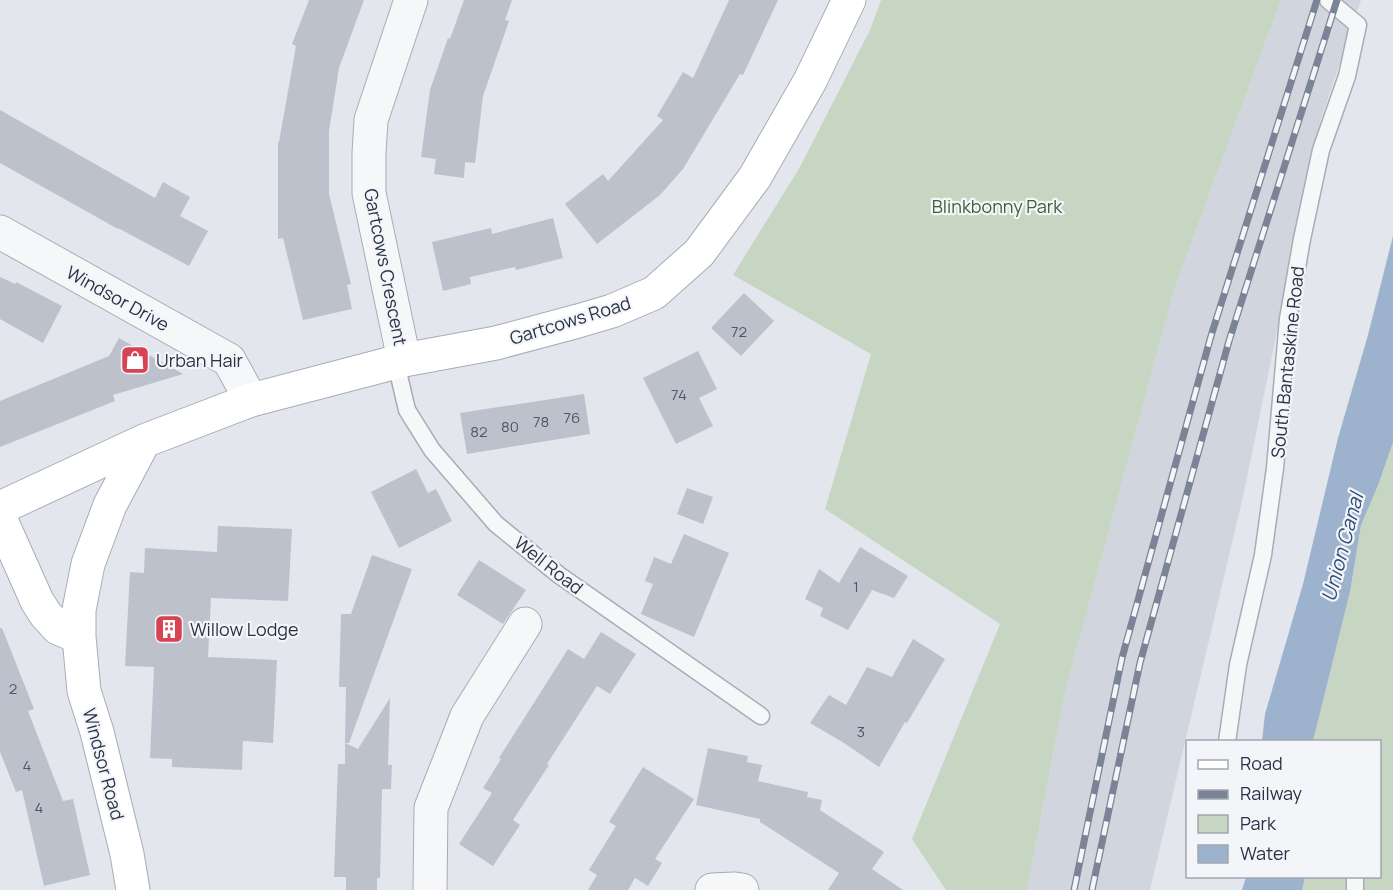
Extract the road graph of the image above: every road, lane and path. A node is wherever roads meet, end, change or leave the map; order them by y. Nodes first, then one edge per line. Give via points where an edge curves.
1 (411, 0) edge
2 (849, 0) edge
3 (1328, 0) edge
4 (0, 232) edge
5 (400, 362) junction
6 (251, 399) junction
7 (144, 441) junction
8 (0, 508) edge
9 (0, 518) edge
10 (525, 624) dead end
11 (79, 637) junction
12 (761, 716) dead end
13 (1227, 740) edge
14 (134, 890) edge
15 (430, 890) edge
16 (712, 890) edge
17 (742, 890) edge

1 - 5 street, Gartcows Crescent via 371,120 369,153 369,193
2 - 5 street, Gartcows Road via 810,81 755,177 699,253 654,293 579,321
3 - 13 lane, South Bantaskine Road via 1358,25 1347,76 1321,150 1302,239 1288,319 1263,555 1238,665
4 - 6 street, Windsor Drive via 229,360
5 - 6 street, Gartcows Road
5 - 12 lane, Well Road via 407,410 432,450 496,524 559,575
6 - 7 street, Gartcows Road
7 - 8 street, Gartcows Road
7 - 11 street, Windsor Road via 110,505 88,564 79,610
9 - 11 street via 46,615 58,627
10 - 15 street via 467,716 431,807
11 - 14 street, Windsor Road via 84,691
16 - 17 street

